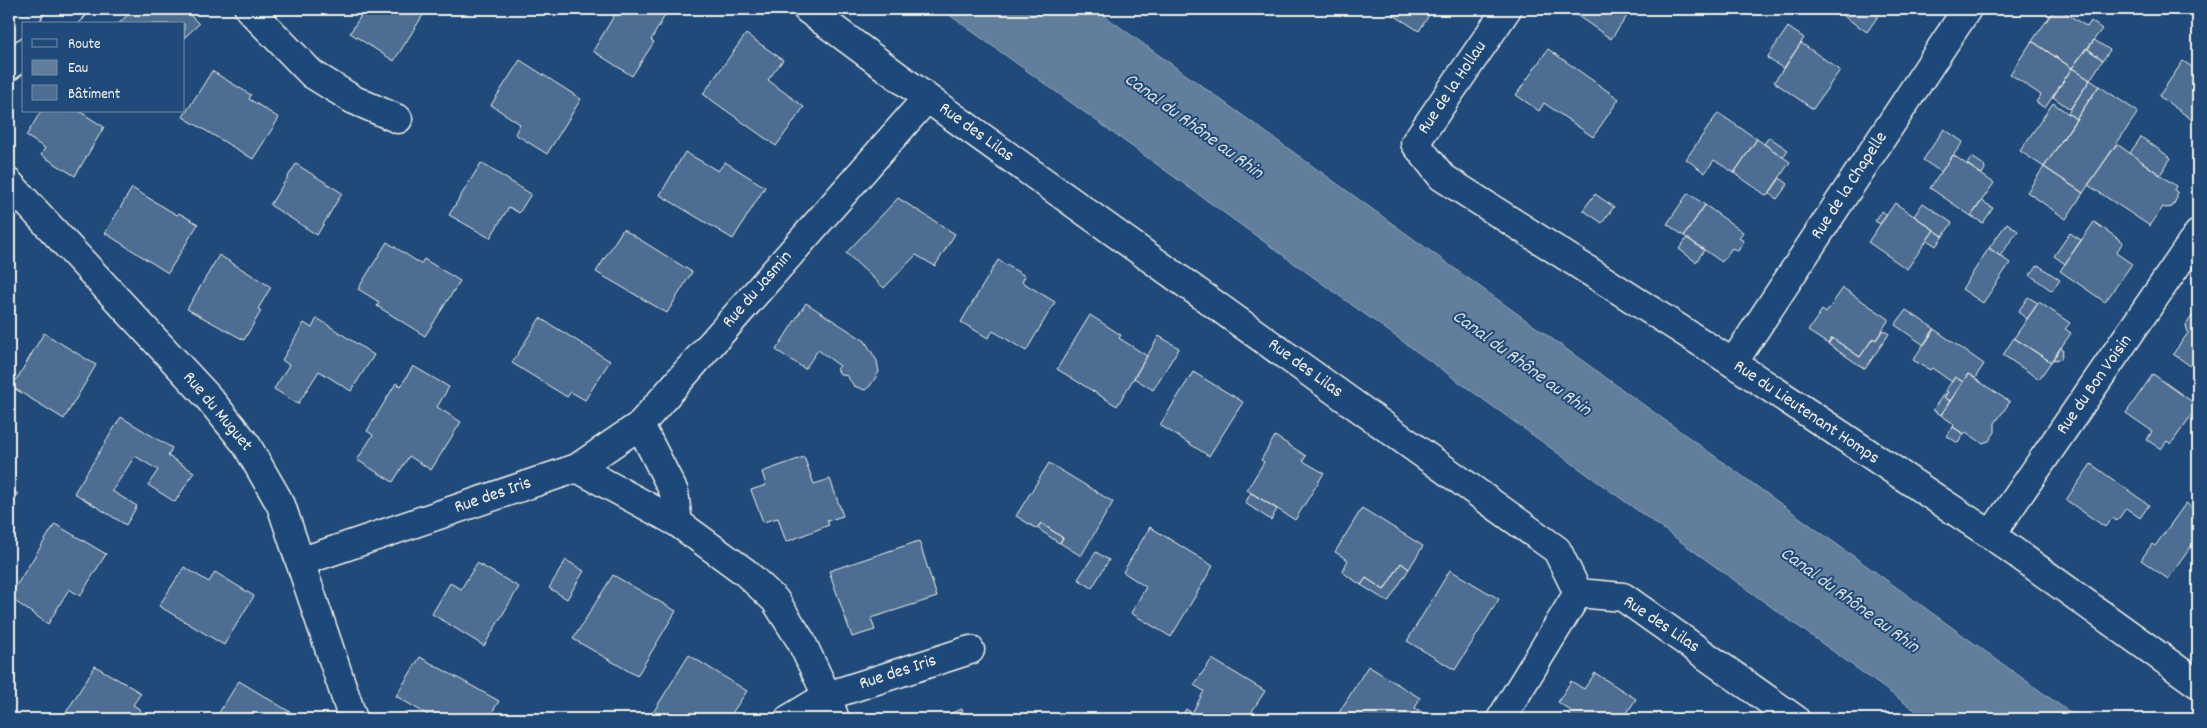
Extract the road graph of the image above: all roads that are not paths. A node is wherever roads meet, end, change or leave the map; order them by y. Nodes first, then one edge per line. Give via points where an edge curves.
1 (72, 9) edge
2 (249, 9) edge
3 (807, 9) edge
4 (1507, 9) edge
5 (1967, 9) edge
6 (57, 22) edge
7 (22, 55) edge
8 (9, 66) edge
9 (927, 98) junction
10 (398, 119) dead end
11 (1415, 143) joint
12 (9, 183) edge
13 (2198, 234) edge
14 (1733, 363) junction
15 (640, 425) junction
16 (577, 468) junction
17 (678, 523) junction
18 (1991, 535) junction
19 (300, 562) junction
20 (1578, 593) junction
21 (970, 650) dead end
22 (2198, 684) edge
23 (831, 708) edge
24 (353, 719) edge
25 (789, 719) edge
26 (1501, 719) edge
27 (1796, 719) edge

1 - 6 street
2 - 10 street via 312,74 354,100
3 - 9 street, Rue des Lilas
4 - 11 street, Rue de la Hollau
5 - 14 street, Rue de la Chapelle
7 - 8 street
9 - 15 street, Rue du Jasmin
9 - 20 street, Rue des Lilas via 1557,550
11 - 14 street, Rue du Lieutenant Homps via 1442,177
12 - 19 street, Rue du Muguet via 207,396 246,444 281,505
13 - 18 street, Rue du Bon Voisin
14 - 18 street, Rue du Lieutenant Homps
15 - 16 street, Rue du Jasmin
15 - 17 street via 674,492
16 - 17 street
16 - 19 street, Rue des Iris
17 - 23 street via 745,572 775,600 801,641
18 - 22 street, Rue du Lieutenant Homps
19 - 24 street, Rue du Muguet
20 - 26 street
20 - 27 street, Rue des Lilas via 1623,597
21 - 23 street, Rue des Iris
23 - 25 street, Rue des Iris

